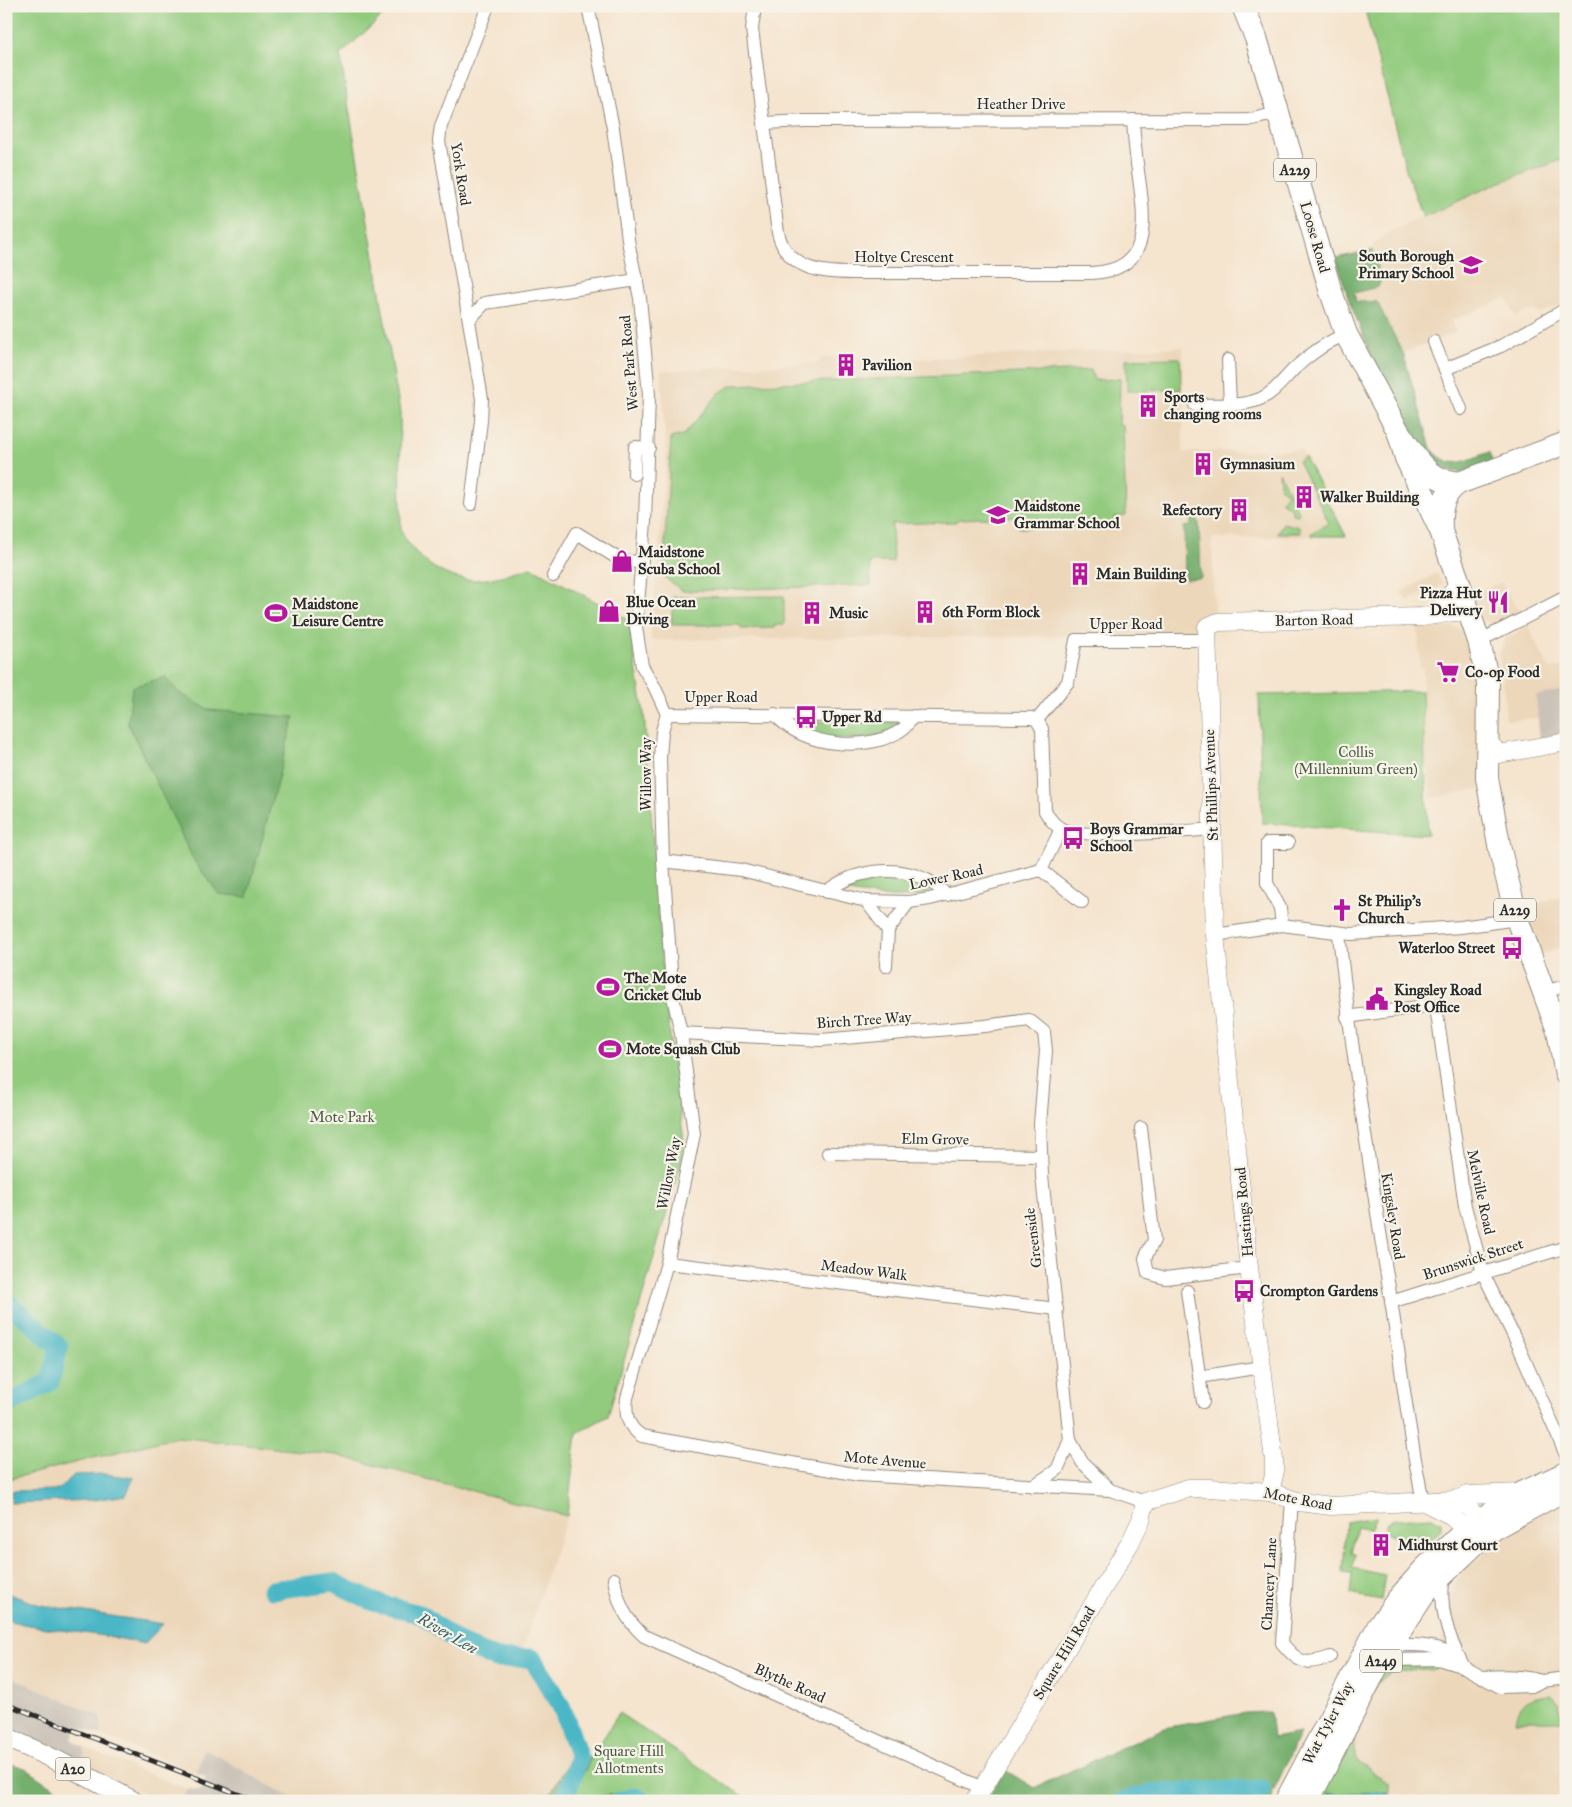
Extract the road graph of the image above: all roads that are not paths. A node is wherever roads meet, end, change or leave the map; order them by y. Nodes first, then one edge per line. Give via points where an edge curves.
1 (488, 6) edge
2 (588, 6) edge
3 (755, 6) edge
4 (1243, 6) edge
5 (1278, 113) junction
6 (1133, 120) junction
7 (764, 123) junction
8 (637, 280) junction
9 (466, 295) junction
10 (485, 303) junction
11 (1566, 309) edge
12 (469, 320) junction
13 (1346, 334) junction
14 (1434, 342) dead end
15 (1228, 360) dead end
16 (1445, 369) junction
17 (1230, 404) junction
18 (1195, 405) dead end
19 (1461, 409) dead end
20 (1398, 431) junction
21 (1566, 443) edge
22 (649, 448) junction
23 (634, 474) dead end
24 (1459, 483) junction
25 (471, 504) dead end
26 (1441, 531) junction
27 (642, 562) junction
28 (553, 576) dead end
29 (1459, 582) junction
30 (1566, 597) edge
31 (1469, 612) junction
32 (1435, 615) junction
33 (1208, 640) junction
34 (1479, 641) junction
35 (667, 714) junction
36 (775, 714) junction
37 (914, 716) junction
38 (1037, 720) junction
39 (1487, 740) junction
40 (1566, 742) edge
41 (1213, 829) junction
42 (1061, 830) junction
43 (1288, 843) dead end
44 (663, 861) junction
45 (1041, 870) junction
46 (826, 892) junction
47 (947, 895) junction
48 (866, 901) junction
49 (909, 902) junction
50 (1082, 902) dead end
51 (1517, 919) junction
52 (1282, 925) junction
53 (888, 930) junction
54 (1215, 933) junction
55 (1338, 934) junction
56 (886, 966) dead end
57 (1566, 986) edge
58 (1543, 992) junction
59 (1347, 1017) junction
60 (1044, 1032) joint
61 (681, 1034) junction
62 (1566, 1074) edge
63 (1141, 1128) dead end
64 (828, 1153) dead end
65 (1040, 1156) junction
66 (1566, 1247) edge
67 (667, 1263) junction
68 (1249, 1268) junction
69 (1483, 1273) junction
70 (1187, 1291) dead end
71 (1391, 1302) junction
72 (1057, 1309) junction
73 (1261, 1367) junction
74 (1199, 1377) junction
75 (1203, 1402) dead end
76 (629, 1424) joint
77 (1070, 1440) junction
78 (1566, 1455) edge
79 (1566, 1472) edge
80 (1033, 1486) junction
81 (1110, 1490) junction
82 (1566, 1490) edge
83 (1270, 1492) junction
84 (1522, 1493) junction
85 (1292, 1500) junction
86 (1455, 1500) junction
87 (1423, 1501) junction
88 (1145, 1502) junction
89 (1474, 1531) junction
90 (1445, 1574) junction
91 (614, 1579) dead end
92 (1383, 1655) junction
93 (1330, 1658) dead end
94 (1461, 1662) junction
95 (1481, 1677) junction
96 (1566, 1678) edge
97 (1542, 1681) junction
98 (6, 1737) edge
99 (979, 1794) edge
100 (133, 1801) edge
101 (1286, 1801) edge
102 (1308, 1801) edge

1 - 9 street, York Road via 439,141
2 - 8 street, West Park Road via 613,128 629,246
3 - 7 street, Holtye Crescent via 752,30
4 - 5 highway, Loose Road / A229
5 - 6 street, Heather Drive via 1248,120
5 - 13 highway, Loose Road / A229
6 - 7 street, Heather Drive via 806,120
6 - 7 street, Holtye Crescent via 1144,209 1141,242 1132,257 1122,265 1110,271 1084,273 834,273 806,268 792,258 779,239
8 - 10 street
8 - 22 street, West Park Road via 649,394
9 - 10 street via 473,295
9 - 12 street, York Road
10 - 12 street
11 - 16 street via 1501,346
12 - 25 street, York Road via 482,409
13 - 17 street via 1308,357 1261,398
13 - 20 highway, Loose Road / A229
14 - 16 street
15 - 17 street
16 - 19 street
17 - 18 street
20 - 24 highway, Loose Road / A229 via 1431,474
20 - 26 highway, Loose Road / A229 via 1406,458
21 - 24 highway, A229
22 - 23 street via 635,447
22 - 27 street, West Park Road
24 - 26 highway, A229 via 1450,489 1443,501
26 - 29 highway, Loose Road / A229
27 - 28 street via 622,561 576,533
27 - 35 street, West Park Road via 636,627 642,666
29 - 31 highway, Loose Road / A229
29 - 32 street
30 - 34 street
31 - 32 street, Barton Road
31 - 34 highway, Loose Road / A229
32 - 33 street, Barton Road via 1218,622 1207,627
33 - 38 street, Upper Road via 1076,640 1068,682
33 - 41 street, St Phillips Avenue
34 - 39 highway, Loose Road / A229 via 1488,683
35 - 36 street, Upper Road
35 - 44 street, Willow Way via 660,752
36 - 37 street, Upper Road
36 - 37 street, Upper Road via 782,723 813,739 852,744 877,740 903,728
37 - 38 street, Upper Road
38 - 42 street via 1042,729 1045,811
39 - 40 street via 1499,754
39 - 51 highway, A229 via 1488,785
41 - 42 street via 1110,834
41 - 54 street, St Phillips Avenue
42 - 45 street
43 - 52 street via 1267,843 1267,884 1280,908
44 - 46 street, Lower Road via 740,870
44 - 61 street, Willow Way via 673,997
45 - 47 street, Lower Road
45 - 50 street
46 - 47 street via 852,875 882,872 926,879
46 - 48 street, Lower Road
47 - 49 street, Lower Road
48 - 49 street, Lower Road
48 - 53 street
49 - 53 street
51 - 55 street via 1408,931
51 - 58 highway, A229
52 - 54 street
52 - 55 street
53 - 56 street
54 - 68 street, Hastings Road
55 - 59 street, Kingsley Road
57 - 58 street
58 - 62 highway, A229 via 1558,1031
59 - 69 street, Melville Road via 1425,1006 1436,1008 1465,1206
59 - 71 street, Kingsley Road
60 - 61 street, Birch Tree Way via 1029,1020 821,1040
60 - 65 street, Greenside via 1046,1051
61 - 67 street, Willow Way via 694,1134
63 - 68 street via 1154,1240 1145,1258 1148,1273 1165,1278
64 - 65 street, Elm Grove
65 - 72 street, Greenside
66 - 69 street, Brunswick Street
67 - 72 street, Meadow Walk
67 - 76 street, Willow Way via 627,1398 625,1412
68 - 73 street, Hastings Road
69 - 71 street, Brunswick Street
69 - 78 street, Melville Road
70 - 74 street
71 - 87 street, Kingsley Road via 1410,1439
72 - 77 street, Greenside
73 - 74 street
73 - 83 street, Hastings Road via 1274,1460
74 - 75 street
76 - 80 street, Mote Avenue via 642,1436 822,1470 906,1479
77 - 80 street, Greenside via 1058,1470
77 - 81 street, Greenside via 1082,1462
79 - 84 highway, Mote Road / A249
80 - 81 street, Mote Avenue
81 - 88 street, Mote Avenue
82 - 89 highway, A249 via 1498,1526
83 - 85 street, Mote Road
83 - 88 street, Mote Road via 1188,1488
84 - 86 street, Mote Road via 1468,1495
84 - 89 highway, Mote Road / A249
85 - 87 street, Mote Road via 1350,1507
85 - 93 street, Chancery Lane via 1282,1643 1294,1658 1309,1663
86 - 87 street, Mote Road
86 - 89 street via 1469,1507
87 - 89 street
88 - 99 street, Square Hill Road via 1141,1520 1127,1548
89 - 90 highway, Wat Tyler Way / A249
89 - 92 highway, Wat Tyler Way / A249 via 1425,1568 1398,1599
90 - 92 highway, Wat Tyler Way / A249 via 1416,1604
90 - 94 street via 1441,1592 1450,1638
91 - 99 street, Blythe Road via 624,1614 644,1636
92 - 94 street via 1427,1645 1448,1650
92 - 101 highway, Wat Tyler Way / A249
92 - 102 highway, Wat Tyler Way / A249
94 - 95 street
95 - 97 street via 1510,1675
95 - 97 street via 1500,1687 1532,1686
96 - 97 street
98 - 100 main road, A20

